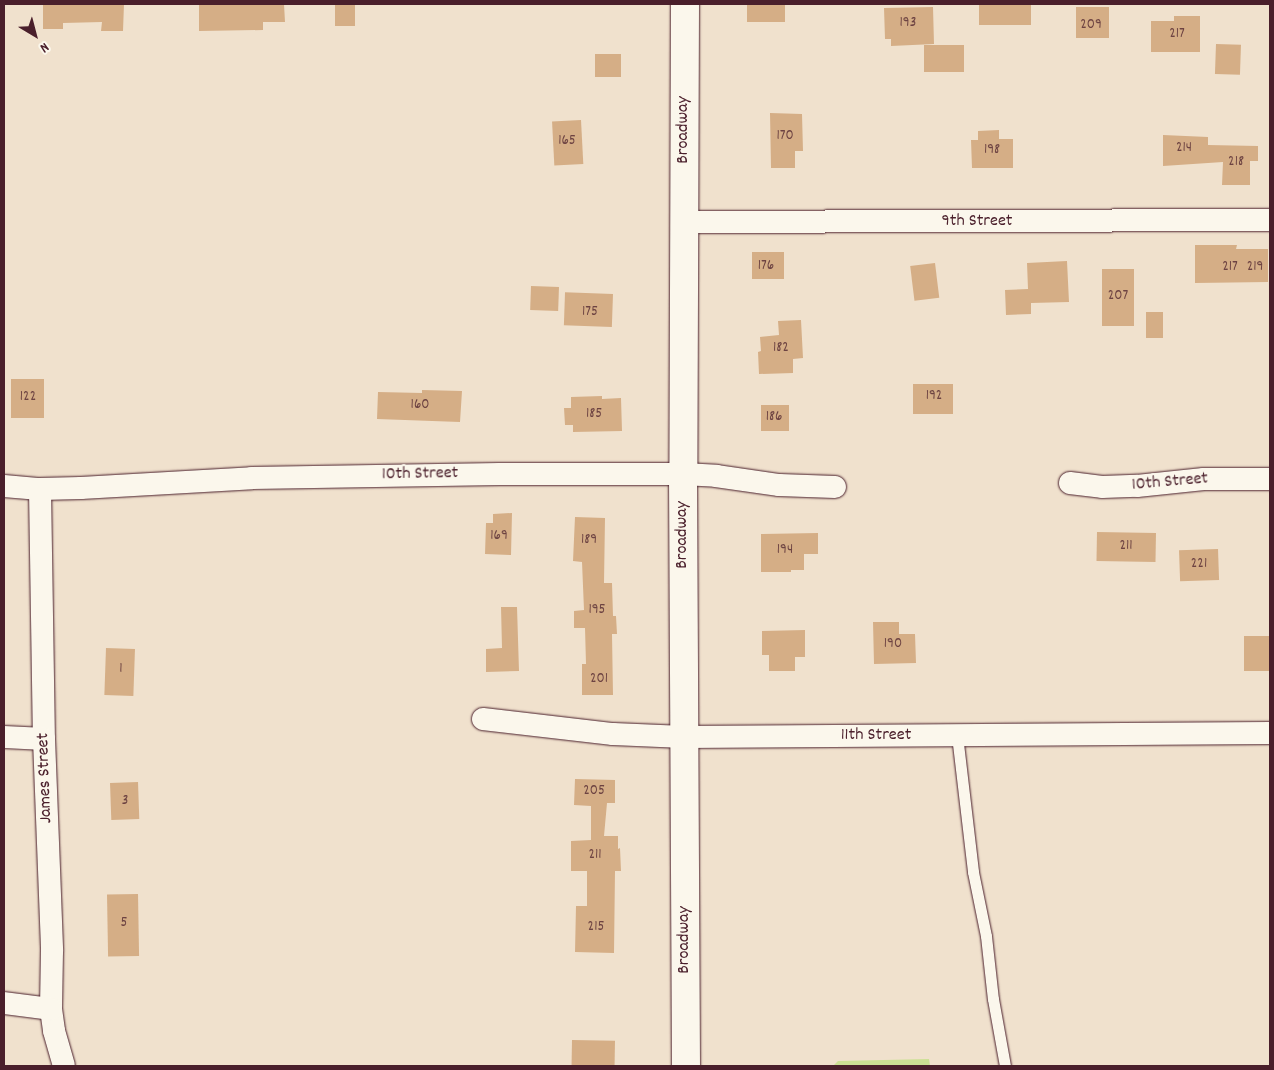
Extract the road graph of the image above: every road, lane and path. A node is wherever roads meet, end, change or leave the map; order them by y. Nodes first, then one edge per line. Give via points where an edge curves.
1 (685, 4) edge
2 (1270, 220) edge
3 (684, 222) junction
4 (683, 474) junction
5 (1270, 479) edge
6 (1070, 483) dead end
7 (4, 486) edge
8 (835, 487) dead end
9 (40, 489) junction
10 (483, 719) dead end
11 (1270, 733) edge
12 (957, 735) junction
13 (4, 737) edge
14 (684, 737) junction
15 (44, 739) junction
16 (4, 1003) edge
17 (51, 1009) junction
18 (64, 1066) edge
19 (686, 1066) edge
20 (1005, 1066) edge

1 - 3 street, Broadway
2 - 3 street, 9th Street
3 - 4 street, Broadway
4 - 8 street, 10th Street via 780,485
4 - 9 street, 10th Street via 262,478
4 - 14 street, Broadway
5 - 6 street, 10th Street via 1204,479 1102,487
7 - 9 street, 10th Street
9 - 15 street, James Street
10 - 14 street, 11th Street via 613,734
11 - 12 street, 11th Street
12 - 14 street, 11th Street
12 - 20 lane via 973,872
13 - 15 street
14 - 19 street, Broadway
15 - 17 street, James Street via 52,951
16 - 17 street
17 - 18 street, James Street

